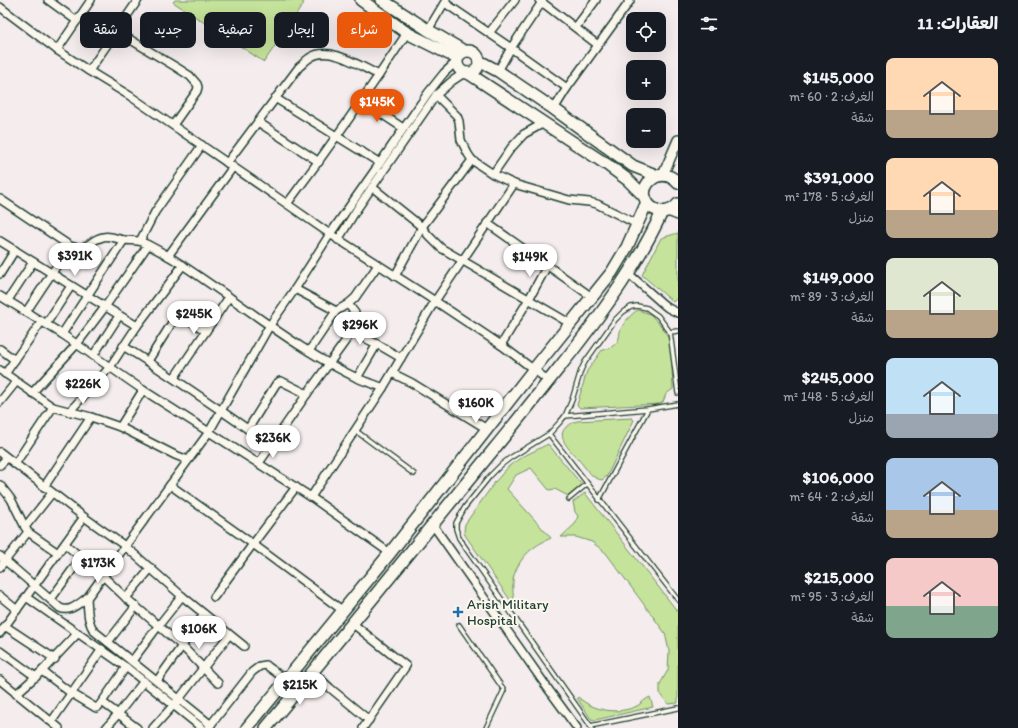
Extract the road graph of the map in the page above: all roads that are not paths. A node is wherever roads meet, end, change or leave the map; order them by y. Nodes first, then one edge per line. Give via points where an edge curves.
1 (4, 0) edge
2 (50, 0) edge
3 (91, 0) edge
4 (138, 0) edge
5 (361, 0) edge
6 (382, 0) edge
7 (515, 0) edge
8 (596, 0) edge
9 (628, 0) edge
10 (445, 1) edge
11 (541, 1) edge
12 (0, 6) edge
13 (83, 12) edge
14 (130, 12) edge
15 (80, 17) edge
16 (77, 21) junction
17 (576, 27) junction
18 (428, 30) junction
19 (407, 32) junction
20 (489, 33) junction
21 (132, 42) edge
22 (598, 45) junction
23 (105, 48) edge
24 (511, 48) junction
25 (57, 50) junction
26 (459, 57) junction
27 (479, 61) junction
28 (89, 71) junction
29 (498, 71) junction
30 (466, 73) junction
31 (379, 75) junction
32 (567, 88) junction
33 (436, 95) junction
34 (275, 98) junction
35 (362, 101) junction
36 (554, 109) junction
37 (258, 122) junction
38 (544, 122) junction
39 (173, 125) junction
40 (403, 128) junction
41 (337, 136) junction
42 (678, 140) edge
43 (202, 146) junction
44 (472, 160) junction
45 (318, 162) junction
46 (380, 163) junction
47 (230, 165) junction
48 (493, 174) junction
49 (660, 176) junction
50 (678, 183) edge
51 (514, 184) junction
52 (372, 187) junction
53 (0, 199) edge
54 (646, 199) junction
55 (287, 204) junction
56 (678, 204) edge
57 (669, 212) edge
58 (487, 223) junction
59 (637, 224) junction
60 (422, 227) junction
61 (330, 234) junction
62 (124, 240) junction
63 (338, 240) junction
64 (0, 241) edge
65 (140, 241) junction
66 (148, 245) junction
67 (70, 246) junction
68 (15, 250) junction
69 (168, 256) junction
70 (462, 260) junction
71 (33, 262) junction
72 (183, 265) junction
73 (378, 265) junction
74 (547, 266) junction
75 (0, 274) edge
76 (52, 274) junction
77 (628, 274) junction
78 (395, 276) junction
79 (71, 286) junction
80 (295, 289) junction
81 (0, 296) edge
82 (88, 296) junction
83 (229, 297) junction
84 (592, 297) junction
85 (529, 299) junction
86 (8, 300) junction
87 (435, 301) junction
88 (348, 304) junction
89 (105, 307) junction
90 (336, 311) junction
91 (26, 312) junction
92 (678, 313) edge
93 (119, 316) junction
94 (44, 323) junction
95 (571, 324) junction
96 (270, 325) junction
97 (137, 326) junction
98 (206, 331) junction
99 (678, 331) edge
100 (352, 332) junction
101 (670, 332) junction
102 (62, 334) junction
103 (77, 344) junction
104 (377, 344) junction
105 (500, 345) junction
106 (123, 346) junction
107 (0, 349) edge
108 (309, 351) junction
109 (94, 356) junction
110 (401, 358) junction
111 (16, 360) junction
112 (148, 361) junction
113 (330, 363) junction
114 (110, 367) junction
115 (534, 369) junction
116 (2, 372) edge
117 (392, 373) junction
118 (174, 378) junction
119 (357, 378) junction
120 (549, 380) junction
121 (16, 382) junction
122 (383, 388) junction
123 (144, 390) junction
124 (32, 393) junction
125 (678, 393) edge
126 (307, 394) junction
127 (0, 402) edge
128 (678, 404) edge
129 (53, 407) junction
130 (648, 409) junction
131 (69, 412) junction
132 (221, 412) junction
133 (565, 416) junction
134 (91, 418) junction
135 (120, 428) junction
136 (248, 429) junction
137 (487, 429) junction
138 (356, 430) junction
139 (208, 432) junction
140 (549, 434) junction
141 (271, 445) junction
142 (0, 452) edge
143 (6, 458) junction
144 (188, 460) junction
145 (258, 463) junction
146 (15, 464) junction
147 (0, 465) edge
148 (414, 474) dead end
149 (587, 484) junction
150 (0, 485) edge
151 (170, 485) junction
152 (44, 487) junction
153 (296, 487) junction
154 (52, 493) junction
155 (311, 497) junction
156 (569, 499) dead end
157 (599, 500) junction
158 (84, 518) junction
159 (433, 525) junction
160 (27, 530) junction
161 (65, 544) junction
162 (253, 544) junction
163 (125, 546) junction
164 (390, 553) junction
165 (58, 554) junction
166 (3, 558) edge
167 (81, 558) junction
168 (0, 567) edge
169 (151, 568) junction
170 (103, 576) junction
171 (34, 586) junction
172 (0, 596) edge
173 (182, 596) junction
174 (26, 597) junction
175 (214, 597) dead end
176 (87, 598) junction
177 (126, 598) junction
178 (51, 599) junction
179 (678, 600) edge
180 (58, 606) junction
181 (136, 606) junction
182 (17, 610) junction
183 (342, 610) junction
184 (51, 614) junction
185 (204, 614) junction
186 (352, 623) junction
187 (158, 625) junction
188 (459, 625) dead end
189 (5, 626) junction
190 (0, 633) edge
191 (78, 633) junction
192 (228, 635) junction
193 (108, 642) junction
194 (182, 646) junction
195 (244, 646) dead end
196 (102, 649) junction
197 (311, 650) junction
198 (0, 651) edge
199 (54, 659) junction
200 (323, 659) junction
201 (132, 661) junction
202 (126, 667) junction
203 (203, 667) junction
204 (143, 669) junction
205 (42, 671) junction
206 (312, 672) junction
207 (36, 677) junction
208 (141, 679) junction
209 (0, 680) edge
210 (286, 680) junction
211 (157, 681) junction
212 (218, 683) dead end
213 (71, 693) junction
214 (16, 694) junction
215 (102, 702) junction
216 (176, 702) junction
217 (678, 708) edge
218 (118, 714) junction
219 (369, 720) junction
220 (52, 722) junction
221 (210, 727) edge
222 (270, 727) edge
223 (591, 727) edge
224 (59, 728) edge
225 (106, 728) edge
226 (137, 728) edge
227 (153, 728) edge
228 (202, 728) edge
229 (247, 728) edge
230 (363, 728) edge
231 (486, 728) edge
232 (577, 728) edge

1 - 12 street
2 - 16 street
3 - 13 street
4 - 14 street
5 - 19 main road
6 - 18 main road
7 - 20 street
8 - 17 street
9 - 22 street via 630,1
10 - 18 street
10 - 20 street
11 - 17 street
11 - 24 street
12 - 25 street
15 - 16 street
16 - 25 street
17 - 22 street
18 - 26 main road
19 - 26 main road
19 - 31 street
20 - 24 street
21 - 39 street via 176,67 197,84 197,91
22 - 32 street
23 - 28 street
24 - 29 street
24 - 32 street
25 - 28 street
26 - 27 main road via 467,50 477,54
26 - 30 main road via 459,69
26 - 40 street via 428,93
27 - 29 main road
27 - 30 main road via 477,68
28 - 39 street
29 - 36 main road
30 - 33 street via 452,80
30 - 38 main road
31 - 34 street via 337,55 320,54 312,56 299,67
31 - 35 street
32 - 36 street
33 - 44 street via 457,116 461,140
33 - 52 street
34 - 37 street
34 - 41 street
35 - 40 street
35 - 41 street
36 - 49 main road via 633,166
37 - 45 street
37 - 47 street
38 - 48 street via 524,134
38 - 54 main road via 628,180
39 - 43 street
40 - 46 street
41 - 45 street
41 - 46 street
42 - 49 street
43 - 47 street
43 - 65 street via 155,212
44 - 48 street
44 - 60 street
45 - 55 street
46 - 61 street
47 - 55 street
47 - 69 street
48 - 51 street
49 - 50 main road via 669,176
49 - 54 main road via 653,178 646,186
51 - 58 street
51 - 59 street via 569,200 597,204
52 - 60 street
52 - 63 street
53 - 67 street
54 - 57 main road via 656,210
54 - 59 main road
55 - 61 street
56 - 57 main road
57 - 77 main road
58 - 70 street
58 - 74 street
59 - 84 main road via 612,272
60 - 70 street via 442,248
60 - 78 street
61 - 63 street
61 - 80 street
62 - 65 street
62 - 67 street via 104,236 85,247
62 - 82 street
63 - 73 street
64 - 68 street
65 - 66 street
66 - 69 street
66 - 89 street
67 - 76 street
68 - 71 street
68 - 75 street
69 - 72 street
70 - 85 street
70 - 87 street
71 - 76 street
71 - 86 street
72 - 83 street
72 - 97 street
73 - 78 street
73 - 88 street
74 - 84 street
74 - 85 street
76 - 79 street
76 - 91 street
77 - 92 street via 668,308
77 - 120 main road
78 - 87 street
79 - 82 street
79 - 94 street
80 - 90 street
80 - 96 street
81 - 86 street
82 - 89 street
82 - 102 street
83 - 96 street
83 - 98 street
84 - 95 main road
85 - 95 street
85 - 105 street
86 - 91 street
87 - 105 street
87 - 110 street
88 - 90 street
88 - 100 street via 357,320
89 - 93 street
89 - 103 street
90 - 108 street
91 - 94 street
93 - 97 street
93 - 109 street
94 - 102 street
94 - 111 street
95 - 115 main road
96 - 108 street
96 - 132 street
97 - 106 street
98 - 112 street via 182,316 178,317 173,320
98 - 118 street
99 - 101 lane
100 - 104 street
100 - 113 street
101 - 125 lane
101 - 133 lane via 658,316 647,308 631,307 624,312 615,320 585,362
102 - 103 street
103 - 109 street
103 - 124 street
104 - 110 street
104 - 119 street
105 - 115 street
106 - 112 street
106 - 114 street
107 - 111 street
108 - 113 street
109 - 114 street
110 - 117 street
111 - 116 street
112 - 118 street
113 - 119 street
113 - 126 street
114 - 123 street
114 - 131 street
115 - 120 street
115 - 137 main road
116 - 121 street
117 - 122 street
117 - 137 street
118 - 132 street
119 - 122 street
120 - 159 main road
121 - 124 street
121 - 127 street
122 - 138 street
123 - 135 street
123 - 139 street
124 - 129 street
126 - 136 street via 279,381
126 - 141 street
128 - 130 lane
129 - 131 street
129 - 146 street
130 - 133 lane
130 - 157 lane
131 - 134 street
132 - 136 street
132 - 139 street
133 - 140 lane
134 - 135 street
134 - 152 street
135 - 144 street
136 - 141 street
137 - 164 main road
138 - 148 lane
138 - 155 street
139 - 144 street
139 - 145 street
140 - 149 lane
140 - 223 lane via 510,458 490,476 465,507 456,523 456,529 467,550
141 - 145 street
142 - 143 street
143 - 146 street
143 - 147 street
144 - 151 street
145 - 153 street
146 - 152 street
149 - 156 lane
149 - 157 lane
150 - 160 street via 11,499
151 - 162 street
151 - 163 street
152 - 154 street
153 - 155 street
153 - 162 street
154 - 158 street
154 - 160 street
155 - 164 street
157 - 179 lane
158 - 161 street
158 - 163 street
159 - 186 main road
159 - 232 street
160 - 165 street
160 - 166 street
161 - 165 street
161 - 167 street
162 - 175 street
162 - 183 street
163 - 169 street
163 - 170 street
164 - 183 main road
165 - 171 street
166 - 168 street
166 - 171 street
167 - 170 street
167 - 178 street
169 - 173 street
169 - 177 street
170 - 176 street
170 - 177 street
171 - 174 street
171 - 178 street
172 - 182 street
173 - 185 street
173 - 187 street
174 - 182 street
174 - 184 street
176 - 180 street via 69,609
176 - 193 street via 91,626
177 - 181 street
178 - 180 street
180 - 184 street
181 - 187 street
181 - 193 street
182 - 189 street
183 - 197 main road
184 - 191 street
185 - 192 street
185 - 194 street
186 - 200 main road
186 - 219 street via 406,666
187 - 194 street
187 - 201 street
188 - 231 lane via 504,690
189 - 190 street
189 - 199 street
191 - 196 street
191 - 199 street
192 - 195 street
192 - 203 street
193 - 201 street
194 - 203 street
194 - 211 street
196 - 202 street
196 - 213 street
197 - 200 main road
197 - 210 main road
198 - 207 street
199 - 205 street
200 - 206 main road
201 - 204 street
202 - 208 street
202 - 215 street
203 - 212 street
203 - 216 street
204 - 208 street
204 - 211 street
205 - 207 street
205 - 213 street
206 - 219 street
206 - 222 main road
207 - 214 street
208 - 216 street
208 - 218 street
209 - 214 street
210 - 221 street via 266,665 260,666 252,672
210 - 229 main road
211 - 216 street
213 - 215 street via 94,707 98,707
213 - 220 street
214 - 220 street
215 - 218 street
216 - 221 street
216 - 227 street
216 - 228 street
217 - 223 lane
218 - 225 street
218 - 226 street
219 - 230 street
220 - 224 street

